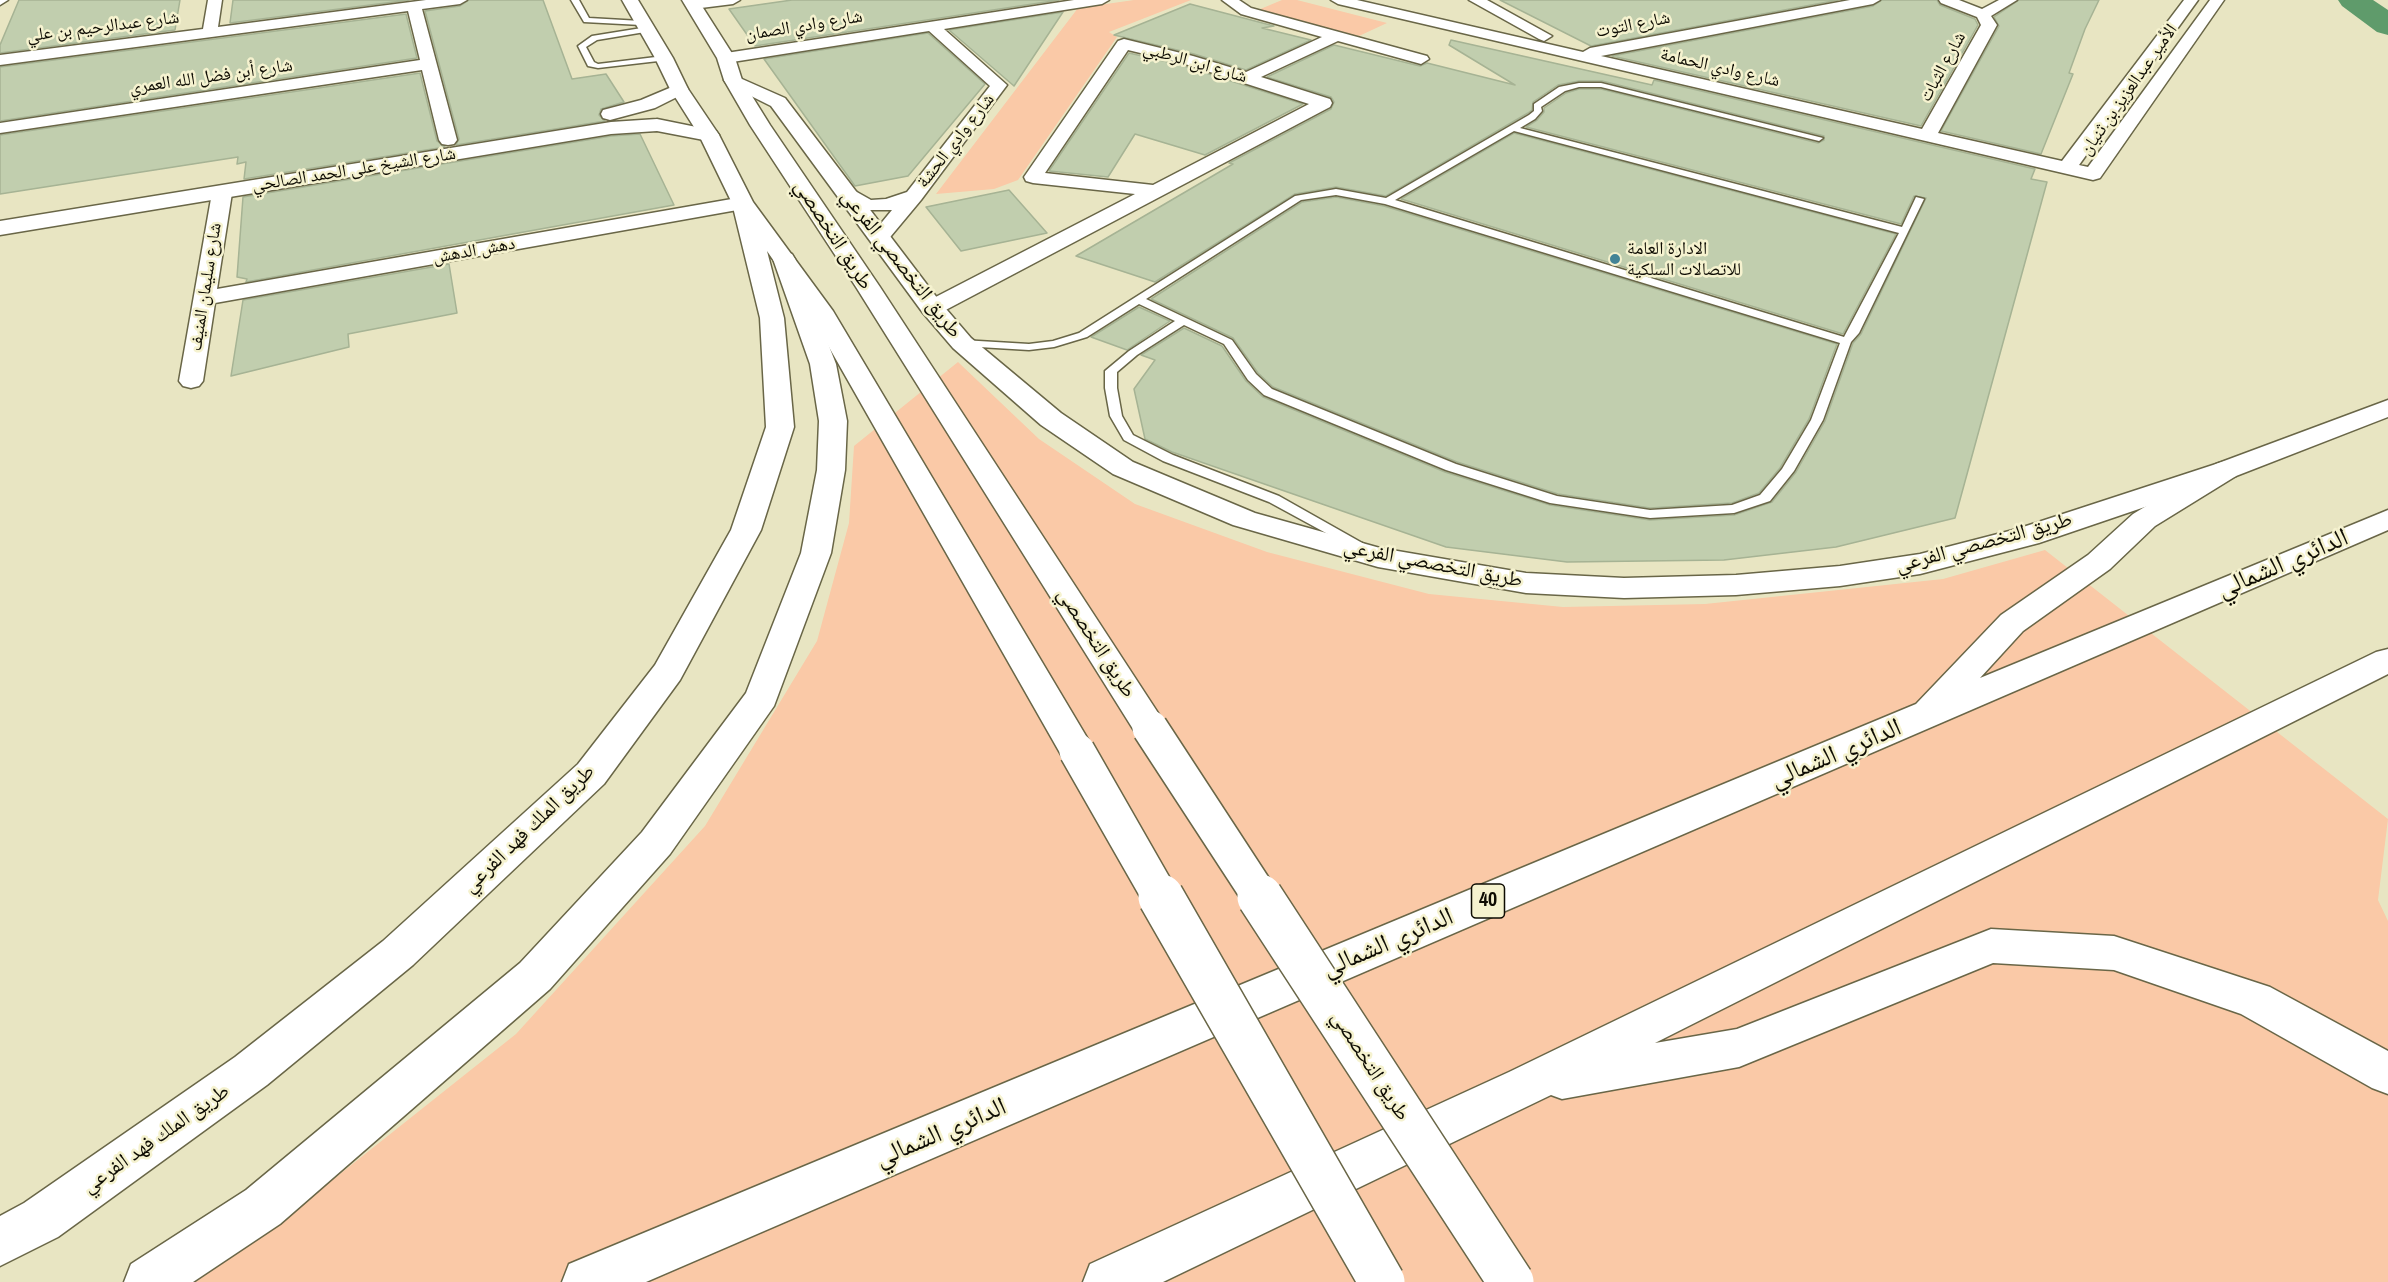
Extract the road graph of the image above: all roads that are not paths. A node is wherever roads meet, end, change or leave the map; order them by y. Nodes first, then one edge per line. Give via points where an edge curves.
1 (215, 0) edge
2 (460, 0) edge
3 (575, 0) edge
4 (630, 0) edge
5 (733, 0) edge
6 (1102, 0) edge
7 (1229, 0) edge
8 (1338, 0) edge
9 (1476, 0) edge
10 (1873, 0) edge
11 (1946, 0) edge
12 (2010, 0) edge
13 (2191, 0) edge
14 (2217, 0) edge
15 (691, 3) edge
16 (414, 6) junction
17 (1983, 14) junction
18 (646, 26) junction
19 (932, 26) junction
20 (210, 33) junction
21 (1336, 36) junction
22 (1578, 55) junction
23 (664, 58) junction
24 (1421, 59) dead end
25 (0, 60) edge
26 (428, 64) junction
27 (730, 69) junction
28 (1247, 78) junction
29 (679, 89) junction
30 (0, 128) edge
31 (1511, 128) junction
32 (709, 135) junction
33 (1928, 135) junction
34 (1819, 138) dead end
35 (448, 140) junction
36 (2067, 168) junction
37 (2093, 174) joint
38 (1156, 191) junction
39 (222, 192) junction
40 (848, 195) junction
41 (914, 196) junction
42 (1919, 199) dead end
43 (1387, 201) junction
44 (743, 203) junction
45 (0, 213) edge
46 (0, 228) edge
47 (1905, 231) junction
48 (879, 238) junction
49 (784, 259) junction
50 (205, 298) junction
51 (1138, 300) junction
52 (932, 308) junction
53 (1183, 321) junction
54 (1846, 341) junction
55 (962, 343) junction
56 (190, 381) dead end
57 (2388, 408) edge
58 (2226, 470) junction
59 (2388, 519) edge
60 (1378, 557) junction
61 (2388, 660) edge
62 (1922, 718) junction
63 (2388, 1074) edge
64 (1525, 1086) junction
65 (0, 1242) edge
66 (149, 1282) edge
67 (587, 1282) edge
68 (1108, 1282) edge
69 (1382, 1282) edge
70 (1511, 1282) edge

1 - 20 street
2 - 16 street, شارع عبدالرحيم بن علي
3 - 18 lane via 587,20
4 - 18 main road
5 - 15 street
6 - 19 street, شارع وادي الصمان
7 - 21 street via 1246,11
8 - 22 street, شارع وادي الحمامة
9 - 22 street
10 - 22 street, شارع التوت
11 - 17 street
12 - 17 street, شارع الثبات
13 - 36 street, الأمير عبدالعزيز بن ثنيان
14 - 37 street, الأمير عبدالعزيز بن ثنيان
15 - 27 main road, طريق التخصصي
16 - 20 street, شارع عبدالرحيم بن علي
16 - 26 street
17 - 33 street, شارع الثبات via 1989,25
18 - 23 main road
18 - 23 lane via 595,38 582,46 591,64 598,66
19 - 27 street, شارع وادي الصمان
19 - 41 street, شارع وادي الحشة via 999,85
20 - 25 street, شارع عبدالرحيم بن علي
21 - 24 street
21 - 28 street
22 - 33 street, شارع وادي الحمامة
23 - 29 main road
26 - 30 street, شارع أبن فضل الله العمري
26 - 35 street
27 - 40 main road, طريق التخصصي الفرعي via 778,102
27 - 70 main road, طريق التخصصي, bridge via 1150,728
28 - 38 street, شارع ابن الرطبي via 1324,103
28 - 38 street, شارع ابن الرطبي via 1124,44 1033,177
29 - 32 main road
29 - 35 main road, شارع الشيخ على الحمد الصالحي via 617,113
31 - 34 lane via 1532,117 1537,106 1562,89 1592,84
31 - 43 lane
31 - 47 lane
32 - 39 main road, شارع الشيخ على الحمد الصالحي via 657,125 611,128
32 - 44 main road
33 - 36 street, شارع وادي الحمامة
35 - 45 main road, شارع الشيخ على الحمد الصالحي
36 - 37 street, شارع وادي الحمامة
38 - 52 street, شارع ابن الرطبي
39 - 46 main road, شارع الشيخ على الحمد الصالحي
39 - 50 street, شارع سليمان المنيف
40 - 41 street via 868,206 888,205
40 - 48 main road, طريق التخصصي الفرعي
41 - 48 street, شارع وادي الحشة
42 - 47 lane
43 - 51 lane via 1336,192 1298,198
43 - 54 lane
44 - 49 main road
44 - 50 street, دهش الدهش
44 - 65 main road, طريق الملك فهد الفرعي via 772,318 780,427 746,530 668,672 591,774 398,953 251,1071 41,1220
47 - 54 lane
48 - 52 main road, طريق التخصصي الفرعي
49 - 66 main road via 823,364 833,421 831,470 816,553 762,697 656,843 535,976 263,1207
49 - 69 main road, bridge via 821,311
50 - 56 street, شارع سليمان المنيف
51 - 53 lane
51 - 55 lane via 1083,335 1054,344 1029,347
52 - 55 main road, طريق التخصصي الفرعي
53 - 54 lane via 1228,342 1252,377 1268,392 1461,470 1555,500 1650,514 1734,509 1765,498 1788,471 1817,420
53 - 60 lane via 1133,352 1111,371 1116,416 1128,437 1168,458 1274,499
55 - 60 main road, طريق التخصصي الفرعي via 1051,419 1123,468 1244,519
57 - 58 main road
58 - 60 main road, طريق التخصصي الفرعي via 2028,536 1920,564 1840,576 1736,585 1624,588 1526,583
58 - 62 main road via 2144,520 2099,562 2012,622
59 - 62 main road, الدائري الشمالي / 40
61 - 64 main road
62 - 67 main road, الدائري الشمالي / 40
63 - 64 main road via 2255,1000 2114,954 1991,946 1739,1048
64 - 68 main road

